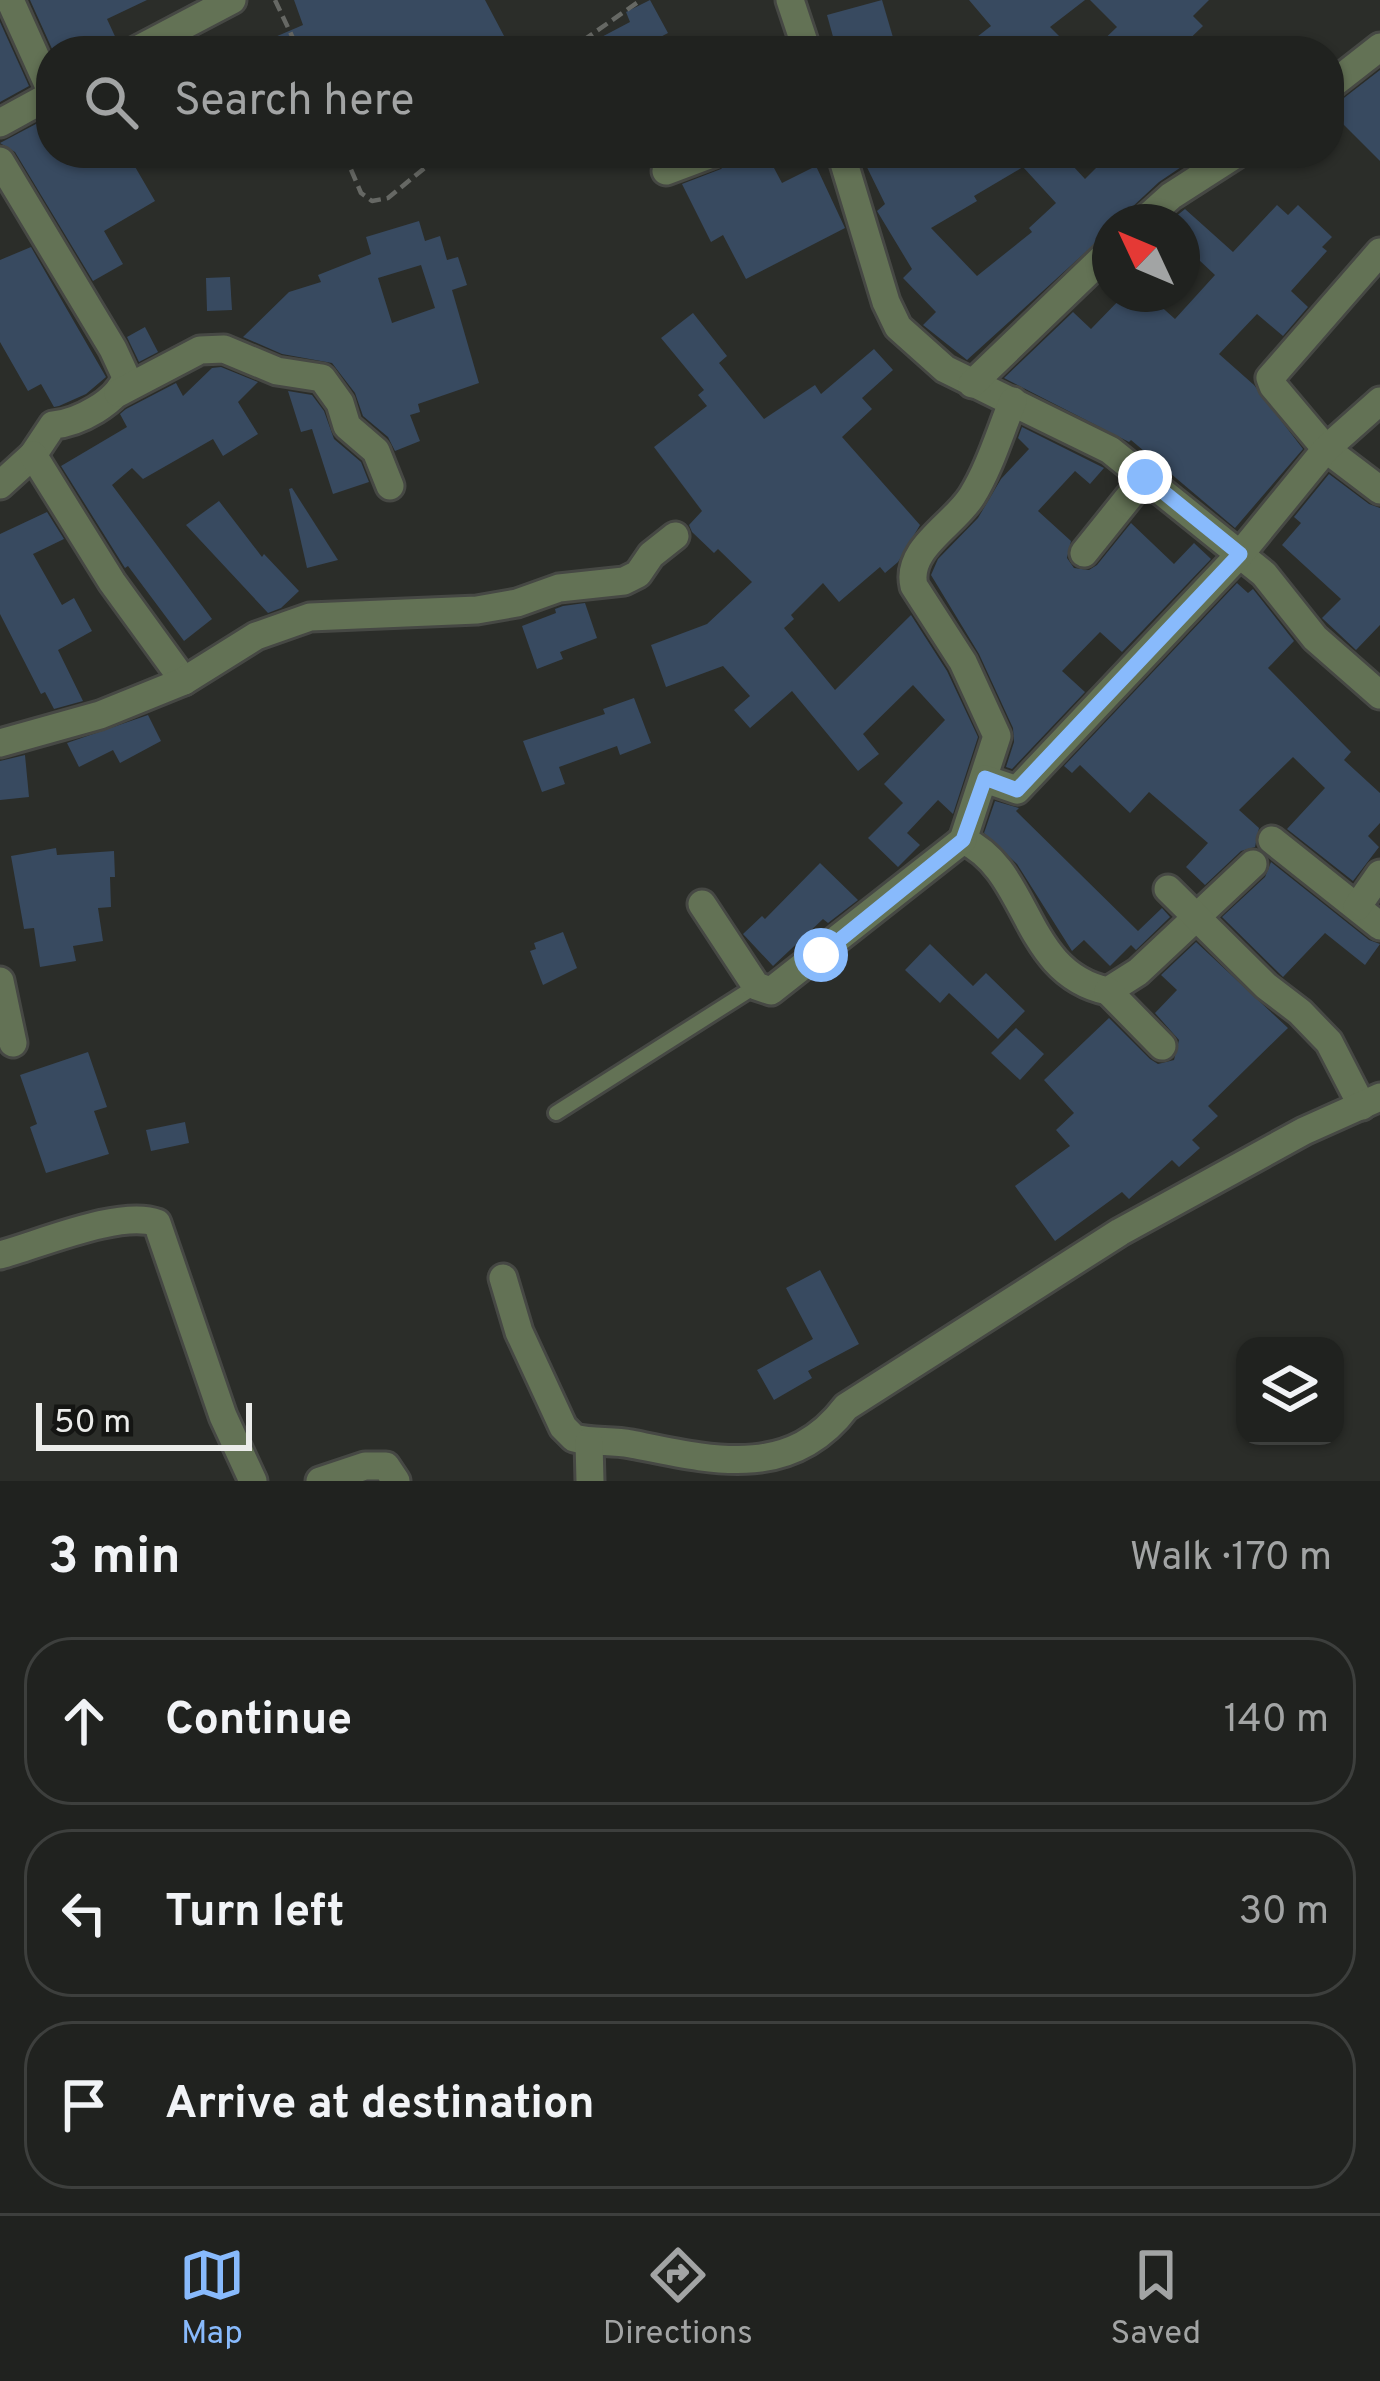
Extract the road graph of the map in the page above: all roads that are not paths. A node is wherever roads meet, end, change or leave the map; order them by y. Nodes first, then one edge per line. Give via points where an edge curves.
1 (10, 0) edge
2 (232, 0) edge
3 (790, 0) edge
4 (164, 36) edge
5 (802, 36) edge
6 (1380, 47) edge
7 (36, 59) edge
8 (1344, 75) edge
9 (36, 102) edge
10 (0, 123) edge
11 (0, 161) edge
12 (674, 168) edge
13 (846, 168) edge
14 (1215, 168) edge
15 (666, 171) dead end
16 (1162, 204) edge
17 (1380, 252) edge
18 (1092, 267) edge
19 (972, 384) junction
20 (118, 393) junction
21 (1012, 401) junction
22 (1380, 401) edge
23 (1326, 449) junction
24 (33, 455) junction
25 (1145, 477) junction
26 (0, 485) edge
27 (390, 486) dead end
28 (1380, 490) edge
29 (675, 536) dead end
30 (1084, 553) dead end
31 (1240, 554) junction
32 (184, 681) junction
33 (1380, 695) edge
34 (0, 742) edge
35 (985, 778) junction
36 (963, 840) junction
37 (1272, 840) dead end
38 (1253, 865) dead end
39 (1380, 874) edge
40 (1168, 889) dead end
41 (702, 904) dead end
42 (1358, 907) junction
43 (1199, 919) junction
44 (1380, 926) edge
45 (0, 980) edge
46 (756, 986) junction
47 (1108, 991) junction
48 (13, 1043) dead end
49 (1162, 1046) dead end
50 (1371, 1101) edge
51 (556, 1113) dead end
52 (0, 1255) edge
53 (503, 1278) dead end
54 (589, 1442) junction
55 (253, 1481) edge
56 (320, 1481) edge
57 (396, 1481) edge
58 (590, 1481) edge

1 - 7 street
2 - 4 street
3 - 5 street
6 - 8 street
9 - 10 street
11 - 20 street via 113,349 126,377
12 - 15 street
13 - 19 street via 898,327
14 - 16 street
17 - 23 street via 1270,377
18 - 19 street
19 - 21 street
20 - 24 street via 71,423 53,425
20 - 27 street via 213,347 322,378 347,426 376,451
21 - 25 street via 1110,450
21 - 35 street via 970,500 910,573 991,716 997,736
22 - 23 street
23 - 28 street
23 - 31 street
24 - 26 street
24 - 32 street
25 - 30 street
25 - 31 street
29 - 32 street via 624,581 477,610 310,617 256,636
31 - 33 street
31 - 35 street via 1017,790
32 - 34 street
35 - 36 street
36 - 46 street via 771,991
36 - 47 street via 1021,902 1052,960 1086,986
37 - 42 street
38 - 43 street
39 - 42 street
40 - 43 street
41 - 46 street
42 - 44 street
43 - 47 street
43 - 50 street via 1329,1042
45 - 48 street
46 - 51 lane
47 - 49 street
50 - 54 street via 1120,1232 846,1407 830,1432 784,1457 732,1466
52 - 55 street via 100,1226 157,1223
53 - 54 street via 518,1332 563,1426
54 - 58 street
56 - 57 street via 386,1466

